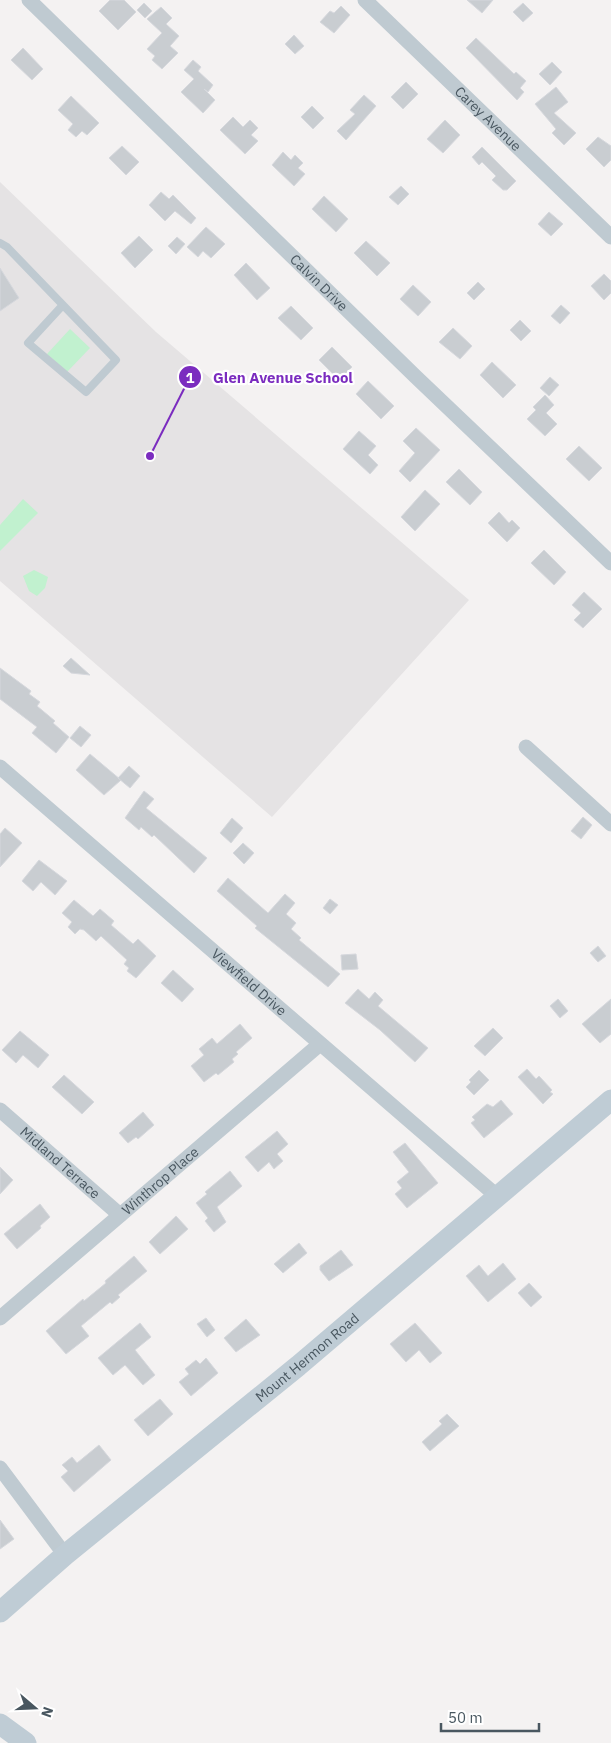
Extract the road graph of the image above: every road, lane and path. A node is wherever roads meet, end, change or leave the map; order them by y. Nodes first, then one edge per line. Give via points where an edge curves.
1 (29, 0) edge
2 (365, 0) edge
3 (611, 237) edge
4 (0, 242) edge
5 (62, 306) junction
6 (611, 563) edge
7 (526, 747) dead end
8 (0, 766) edge
9 (611, 824) edge
10 (320, 1044) junction
11 (611, 1100) edge
12 (0, 1110) edge
13 (498, 1198) junction
14 (120, 1215) junction
15 (0, 1318) edge
16 (0, 1468) edge
17 (65, 1555) junction
18 (0, 1612) edge
19 (0, 1724) edge
20 (26, 1743) edge

1 - 6 street, Calvin Drive
2 - 3 street, Carey Avenue
4 - 5 lane
5 - 5 lane via 116,360 86,392 28,343
7 - 9 street
8 - 10 street, Viewfield Drive
10 - 13 street, Viewfield Drive
10 - 14 street, Winthrop Place
11 - 13 main road, Mount Hermon Road
12 - 14 street, Midland Terrace
13 - 17 main road, Mount Hermon Road
14 - 15 street, Winthrop Place
16 - 17 street
17 - 18 main road, Mount Hermon Road
19 - 20 main road

